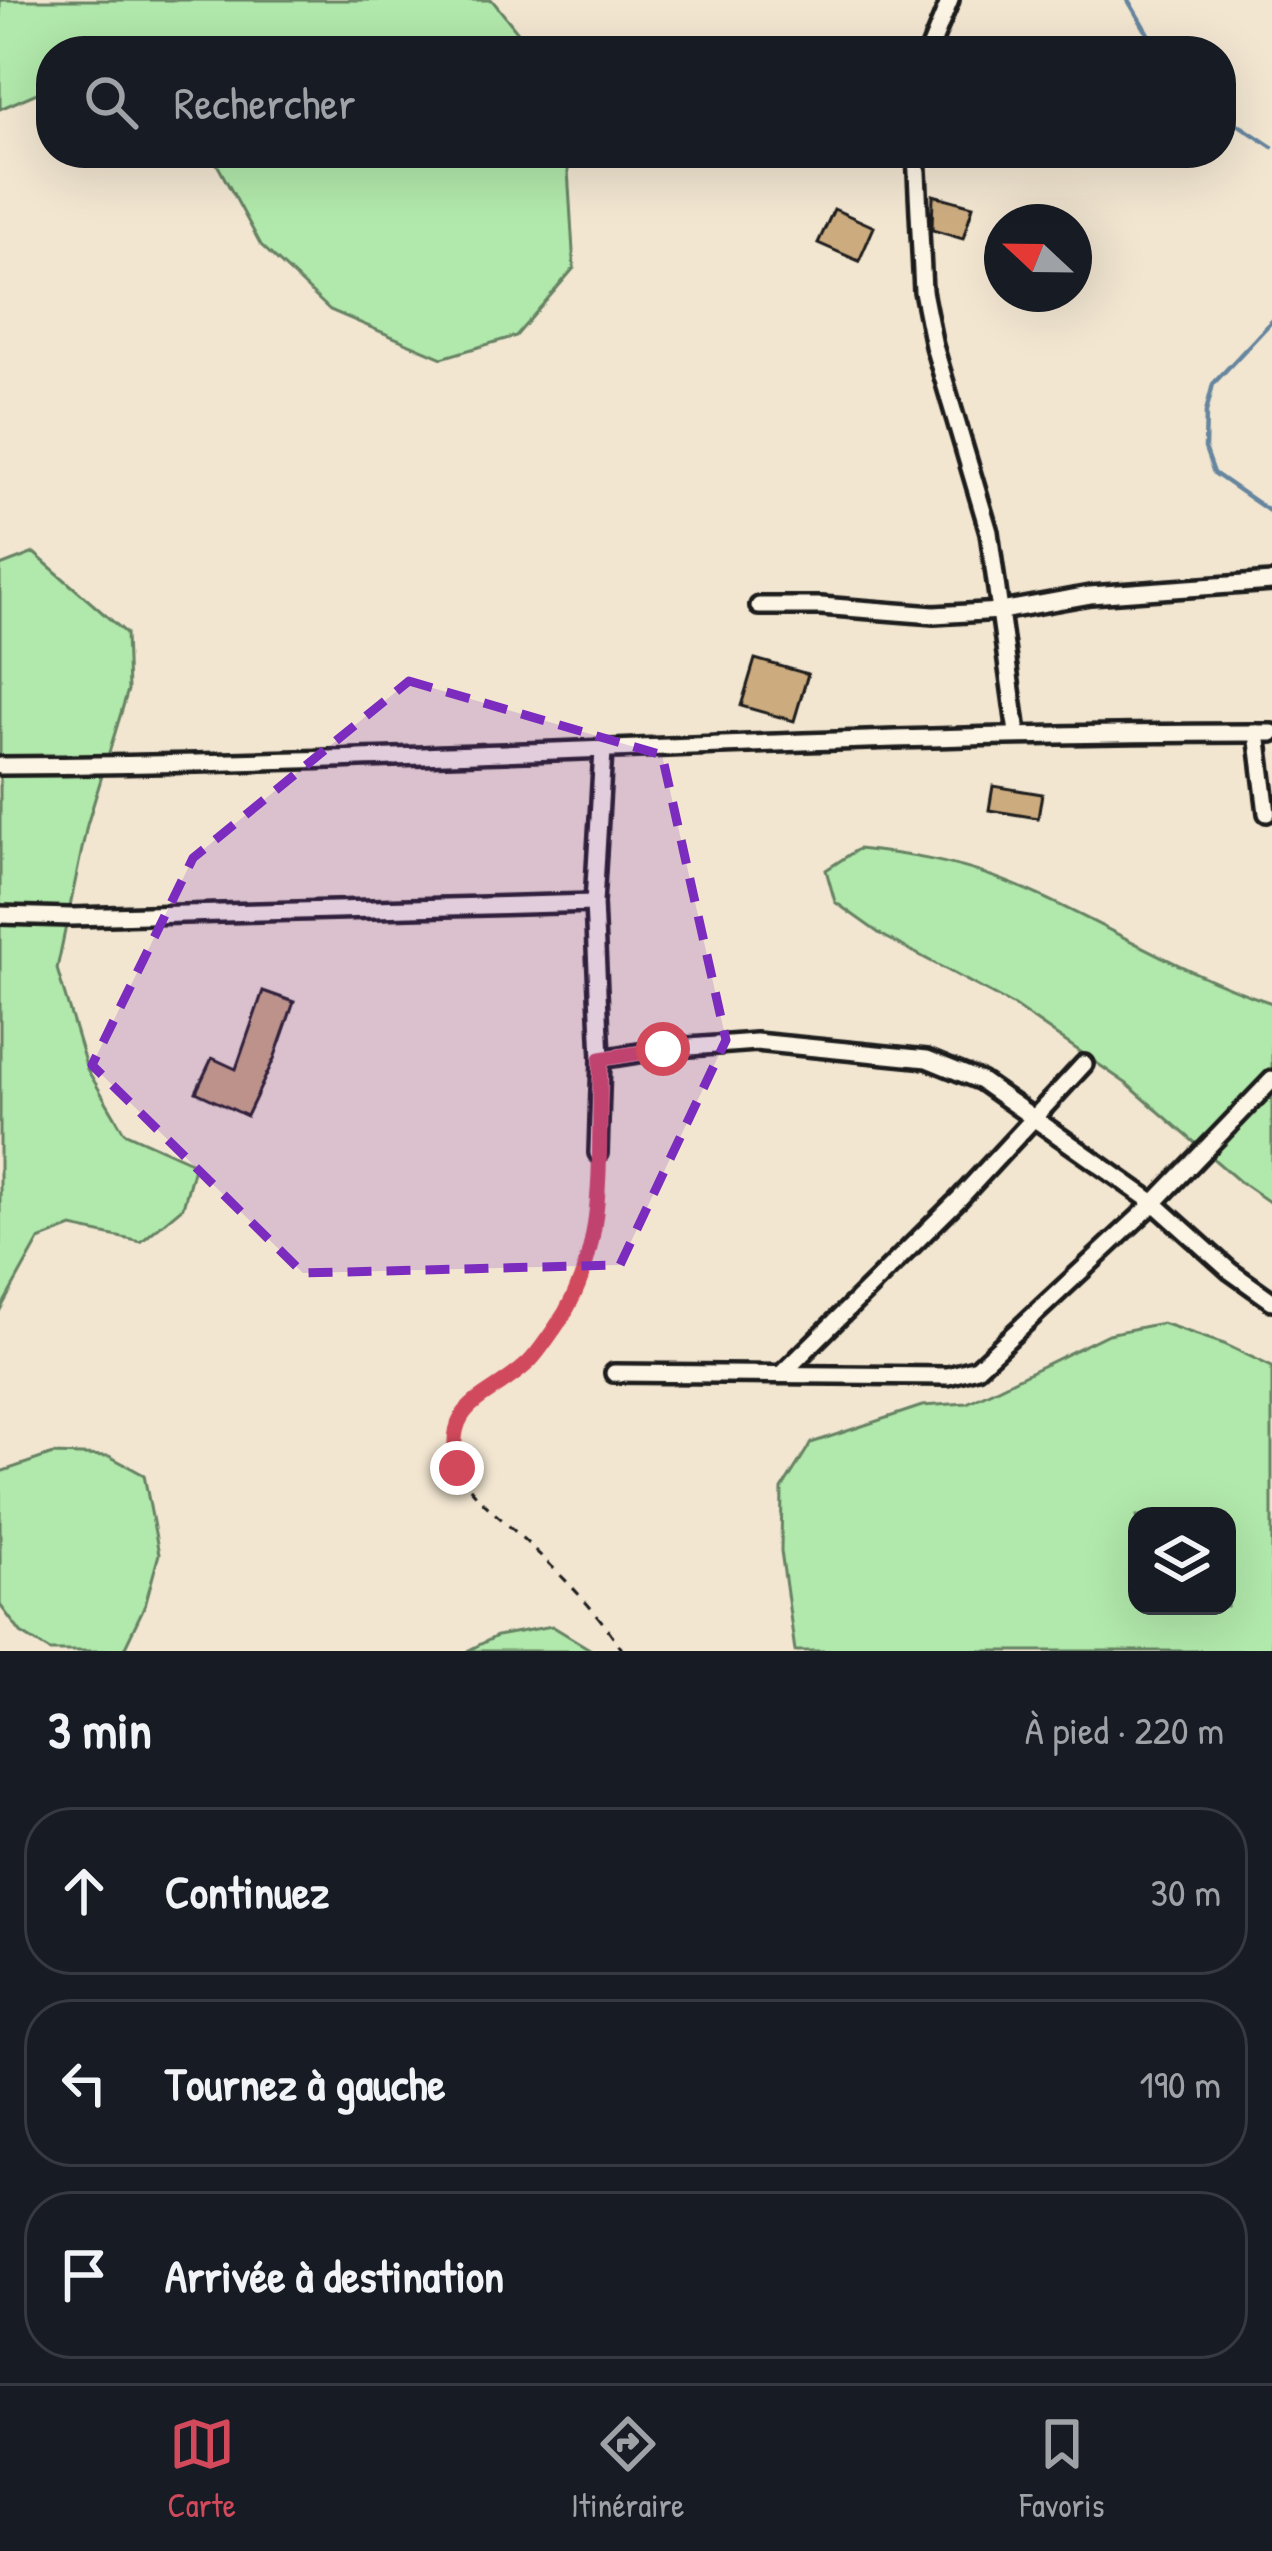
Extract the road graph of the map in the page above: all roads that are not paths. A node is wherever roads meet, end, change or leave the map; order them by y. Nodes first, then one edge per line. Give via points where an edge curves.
1 (950, 0) edge
2 (935, 36) edge
3 (917, 168) edge
4 (1272, 582) edge
5 (759, 606) dead end
6 (1001, 611) junction
7 (1018, 733) junction
8 (1264, 733) edge
9 (603, 751) junction
10 (0, 766) edge
11 (1267, 813) dead end
12 (595, 903) junction
13 (0, 915) edge
14 (601, 1059) junction
15 (1084, 1064) dead end
16 (1272, 1080) edge
17 (1035, 1118) junction
18 (598, 1153) road end
19 (1154, 1203) junction
20 (1272, 1301) edge
21 (614, 1372) dead end
22 (782, 1374) junction

1 - 2 street
3 - 6 street via 923,291 988,532
4 - 6 street via 1090,595
5 - 6 street
6 - 7 street
7 - 8 street
7 - 9 street
8 - 11 street
9 - 10 street
9 - 12 street
12 - 13 street
12 - 14 street
14 - 17 street via 756,1042 902,1055 953,1066
14 - 18 street
15 - 17 street
16 - 19 street
17 - 19 street
17 - 22 street
19 - 20 street
19 - 22 street via 977,1368 948,1376
21 - 22 street

